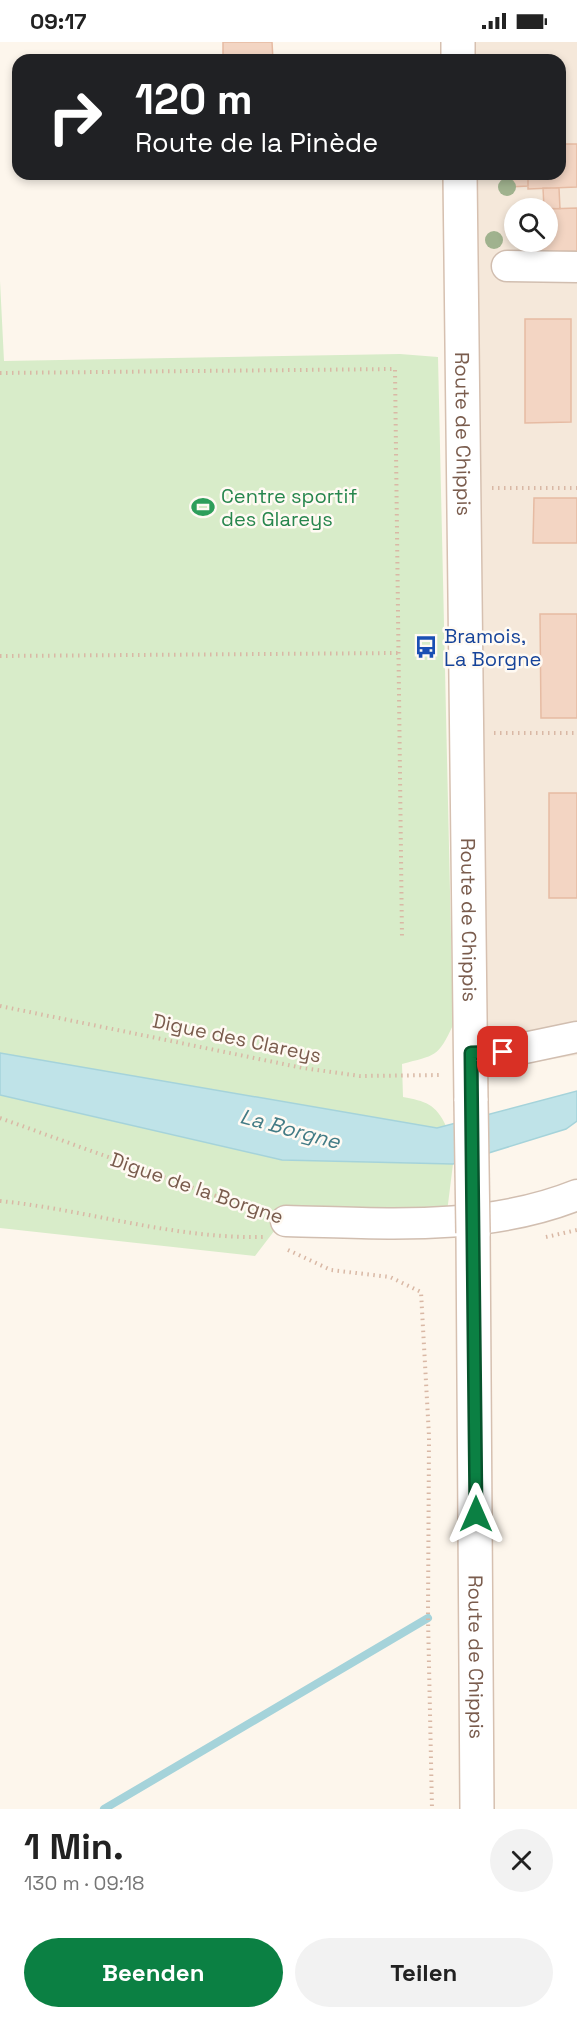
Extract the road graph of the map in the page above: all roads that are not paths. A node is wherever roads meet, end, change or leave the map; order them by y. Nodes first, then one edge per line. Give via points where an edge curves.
1 (460, 180) edge
2 (507, 266) dead end
3 (577, 267) edge
4 (577, 1037) edge
5 (471, 1076) junction
6 (577, 1195) edge
7 (286, 1221) road end
8 (477, 1809) edge

1 - 5 street, Route de Chippis
2 - 3 street
4 - 5 street via 515,1050
5 - 8 street, Route de Chippis, bridge
6 - 7 street, Digue de la Borgne via 527,1212 450,1222

